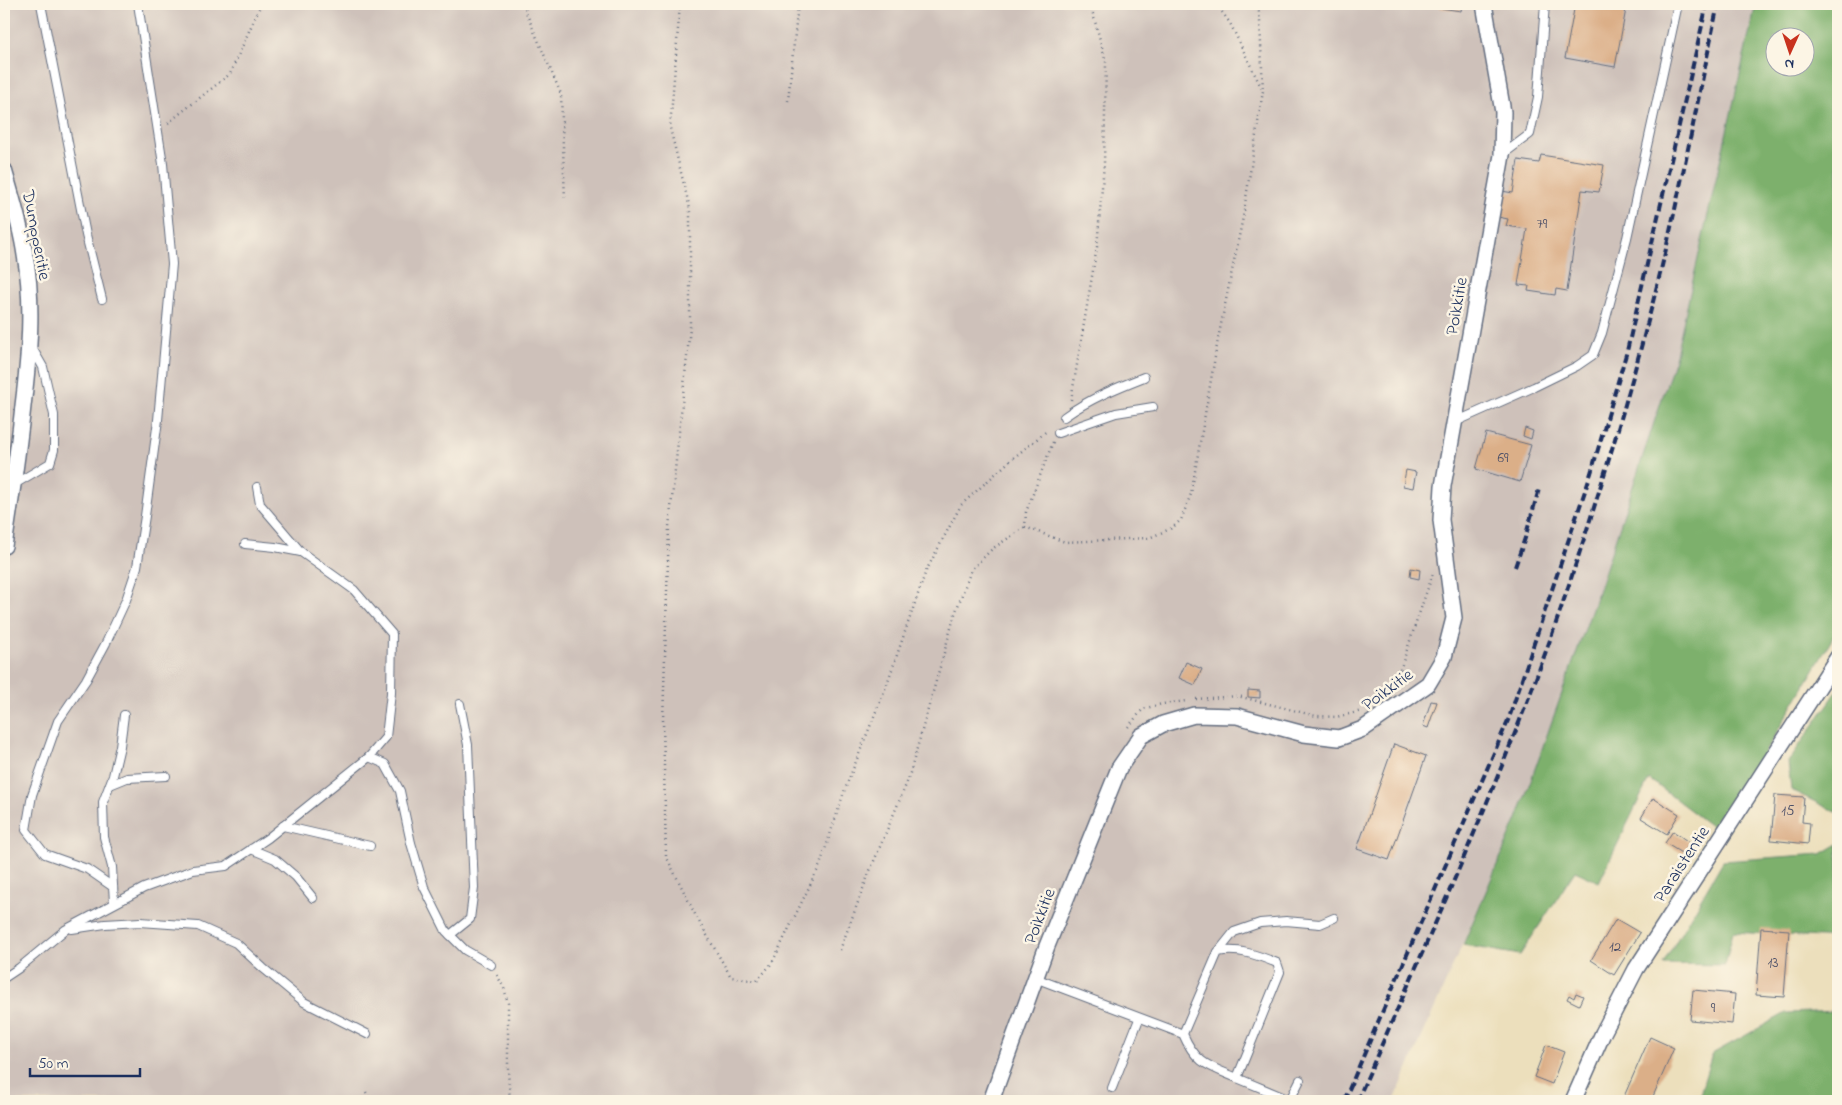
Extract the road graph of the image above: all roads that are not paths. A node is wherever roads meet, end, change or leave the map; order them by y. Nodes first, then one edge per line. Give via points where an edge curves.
1 (41, 4) edge
2 (138, 4) edge
3 (1484, 4) edge
4 (1544, 4) edge
5 (1678, 4) edge
6 (1502, 155) junction
7 (4, 170) edge
8 (102, 299) dead end
9 (29, 343) junction
10 (1144, 377) dead end
11 (1153, 407) dead end
12 (1064, 417) road end
13 (1455, 422) junction
14 (1058, 432) road end
15 (13, 485) junction
16 (257, 487) dead end
17 (245, 544) dead end
18 (4, 546) edge
19 (302, 552) junction
20 (1838, 657) edge
21 (460, 704) dead end
22 (124, 715) dead end
23 (369, 757) junction
24 (166, 776) dead end
25 (110, 785) junction
26 (283, 826) junction
27 (370, 846) dead end
28 (251, 849) junction
29 (113, 887) junction
30 (312, 898) dead end
31 (114, 903) junction
32 (1334, 918) dead end
33 (65, 930) junction
34 (450, 935) junction
35 (1218, 952) junction
36 (491, 965) road end
37 (4, 978) edge
38 (1035, 978) junction
39 (1139, 1019) junction
40 (367, 1034) dead end
41 (1183, 1034) junction
42 (1238, 1078) junction
43 (1300, 1080) dead end
44 (1112, 1088) dead end
45 (990, 1101) edge
46 (1290, 1101) edge
47 (1573, 1101) edge

1 - 8 lane via 86,235
2 - 29 lane via 163,164 172,264 158,420 137,567 106,643 58,721 32,795 26,830 45,854 87,869
3 - 6 street, Poikkitie via 1503,112
4 - 6 lane via 1538,97 1530,134
5 - 13 lane via 1627,238 1602,333 1593,355 1577,366
6 - 13 street, Poikkitie
7 - 9 street, Dumpperitie via 26,255 30,298
9 - 15 street, Dumpperitie
9 - 15 lane via 43,367 54,415 54,450 50,463
10 - 12 lane via 1107,392
11 - 14 lane via 1116,413
13 - 38 street, Poikkitie via 1443,486 1441,520 1454,618 1444,656 1428,684 1363,729 1339,738 1304,734 1237,716 1194,715 1163,724 1141,736 1119,768
15 - 18 street, Dumpperitie
16 - 19 lane via 260,504
17 - 19 lane
19 - 23 lane via 354,590 392,634 386,737
20 - 47 street, Paraistentie via 1636,969
21 - 34 lane via 468,745 474,888 470,919
22 - 25 lane
23 - 26 lane
23 - 34 lane via 385,764 400,791 424,888
24 - 25 lane via 127,778
25 - 29 lane via 103,802 104,837 112,867
26 - 27 lane
26 - 28 lane
28 - 30 lane via 275,859 296,877
28 - 31 lane via 226,866 193,870
29 - 31 lane
31 - 33 lane
32 - 35 lane via 1320,924 1260,923 1234,932
33 - 37 lane
33 - 40 lane via 140,922 198,926 236,943 304,1002
34 - 36 lane via 465,950
35 - 41 lane
35 - 42 lane via 1230,950 1254,954 1277,963 1280,972
38 - 39 lane
38 - 45 street, Poikkitie
39 - 41 lane
39 - 44 lane
41 - 42 lane via 1190,1051 1206,1065
42 - 46 lane
43 - 46 lane

